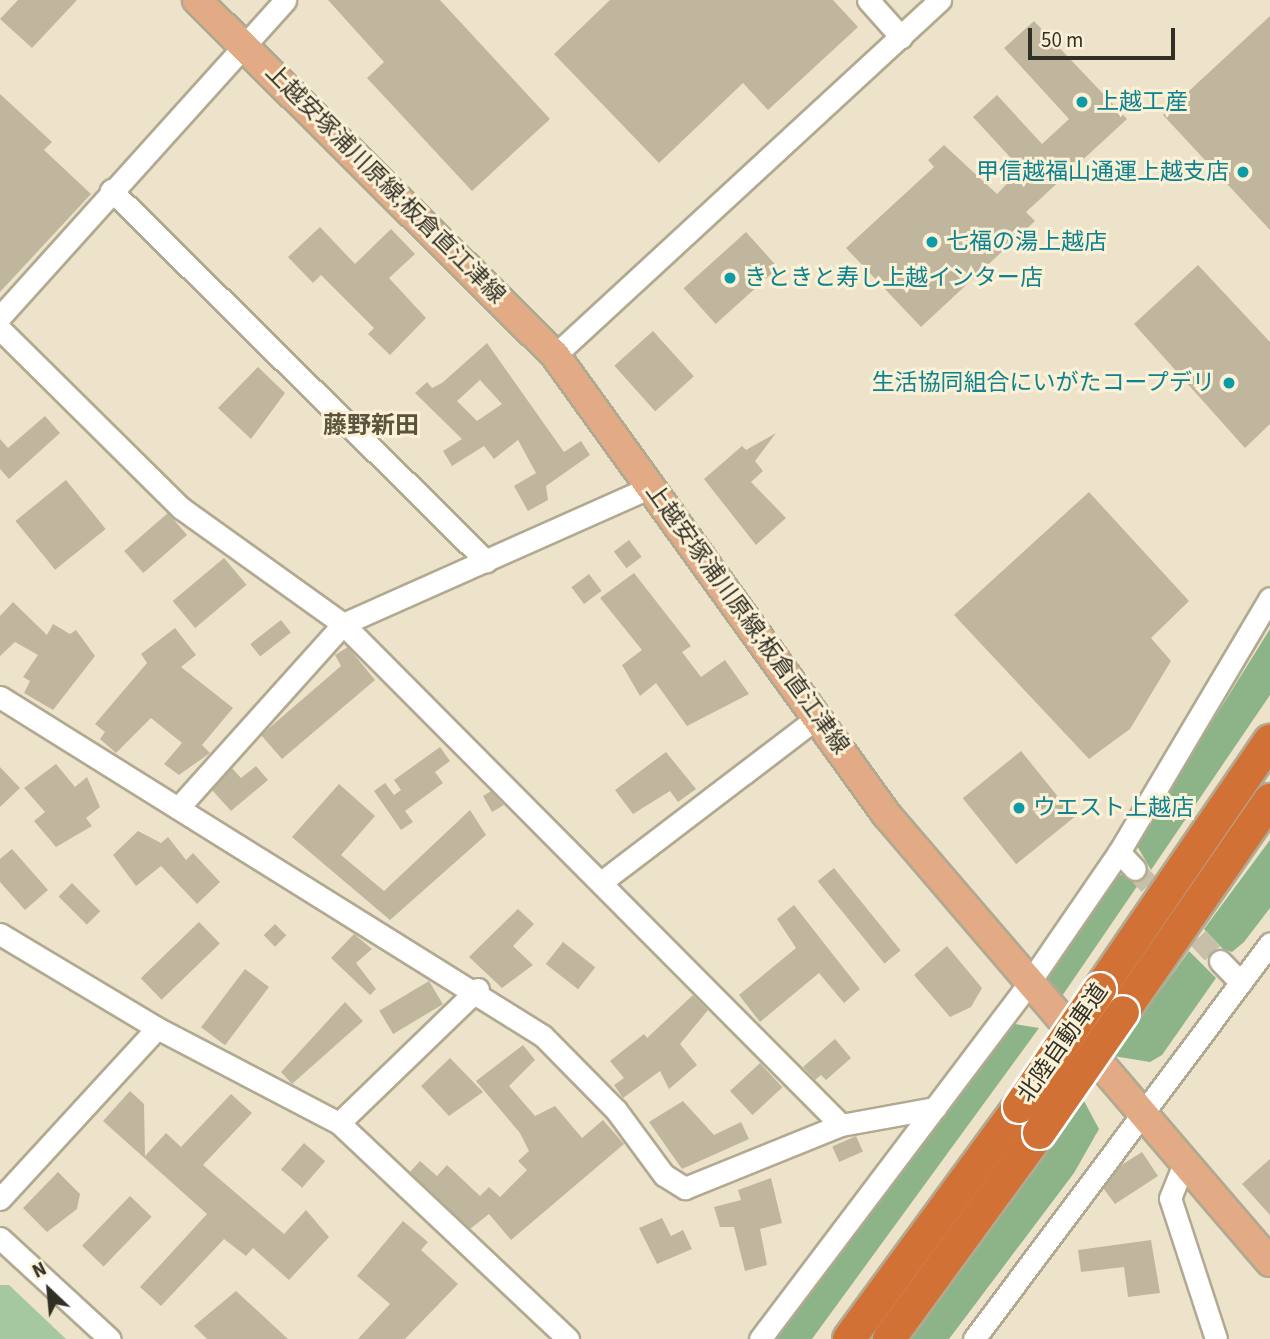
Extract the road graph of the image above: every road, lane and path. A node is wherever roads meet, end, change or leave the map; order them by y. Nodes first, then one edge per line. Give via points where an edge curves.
1 (197, 0) edge
2 (285, 0) edge
3 (869, 0) edge
4 (940, 0) edge
5 (901, 37) junction
6 (242, 42) junction
7 (111, 190) junction
8 (0, 317) edge
9 (0, 329) edge
10 (555, 355) junction
11 (653, 486) junction
12 (486, 561) junction
13 (1270, 598) edge
14 (343, 624) junction
15 (0, 697) edge
16 (818, 717) junction
17 (1270, 741) edge
18 (1270, 800) edge
19 (178, 808) junction
20 (1119, 852) junction
21 (1135, 869) tunnel mouth
22 (604, 880) junction
23 (0, 934) edge
24 (1270, 944) edge
25 (1220, 961) tunnel mouth
26 (1029, 983) junction
27 (1241, 983) junction
28 (478, 989) junction
29 (157, 1028) junction
30 (935, 1108) junction
31 (1143, 1110) junction
32 (339, 1122) junction
33 (841, 1125) junction
34 (1185, 1161) junction
35 (0, 1199) edge
36 (0, 1238) edge
37 (1270, 1262) edge
38 (110, 1339) edge
39 (568, 1339) edge
40 (760, 1339) edge
41 (849, 1339) edge
42 (889, 1339) edge
43 (974, 1339) edge
44 (1216, 1339) edge

1 - 6 main road, 上越安塚浦川原線;板倉直江津線
2 - 6 street
3 - 5 street
4 - 5 street
5 - 10 street
6 - 7 street
6 - 10 main road, 上越安塚浦川原線;板倉直江津線
7 - 8 street
7 - 12 street
9 - 14 street via 181,508
10 - 11 main road, 上越安塚浦川原線;板倉直江津線
11 - 12 street
11 - 16 main road, 上越安塚浦川原線;板倉直江津線
12 - 14 street
13 - 20 street
14 - 19 street
14 - 22 street
15 - 19 street
16 - 22 street
16 - 26 main road, 上越安塚浦川原線;板倉直江津線 via 886,814
17 - 41 highway, 北陸自動車道, bridge via 1019,1107
18 - 42 highway, 北陸自動車道, bridge via 1039,1133
19 - 28 street
20 - 21 street
20 - 26 street
22 - 33 street
23 - 29 street
24 - 27 street
25 - 27 street
26 - 30 street
26 - 31 main road, 上越安塚浦川原線;板倉直江津線
27 - 31 street
28 - 32 street
28 - 33 street via 582,1072 664,1175 685,1188
29 - 32 street
29 - 35 street
30 - 33 street
30 - 40 street
31 - 34 main road, 上越安塚浦川原線;板倉直江津線
31 - 43 street
32 - 39 street
34 - 37 main road, 上越安塚浦川原線;板倉直江津線
34 - 44 street via 1170,1198
36 - 38 street

